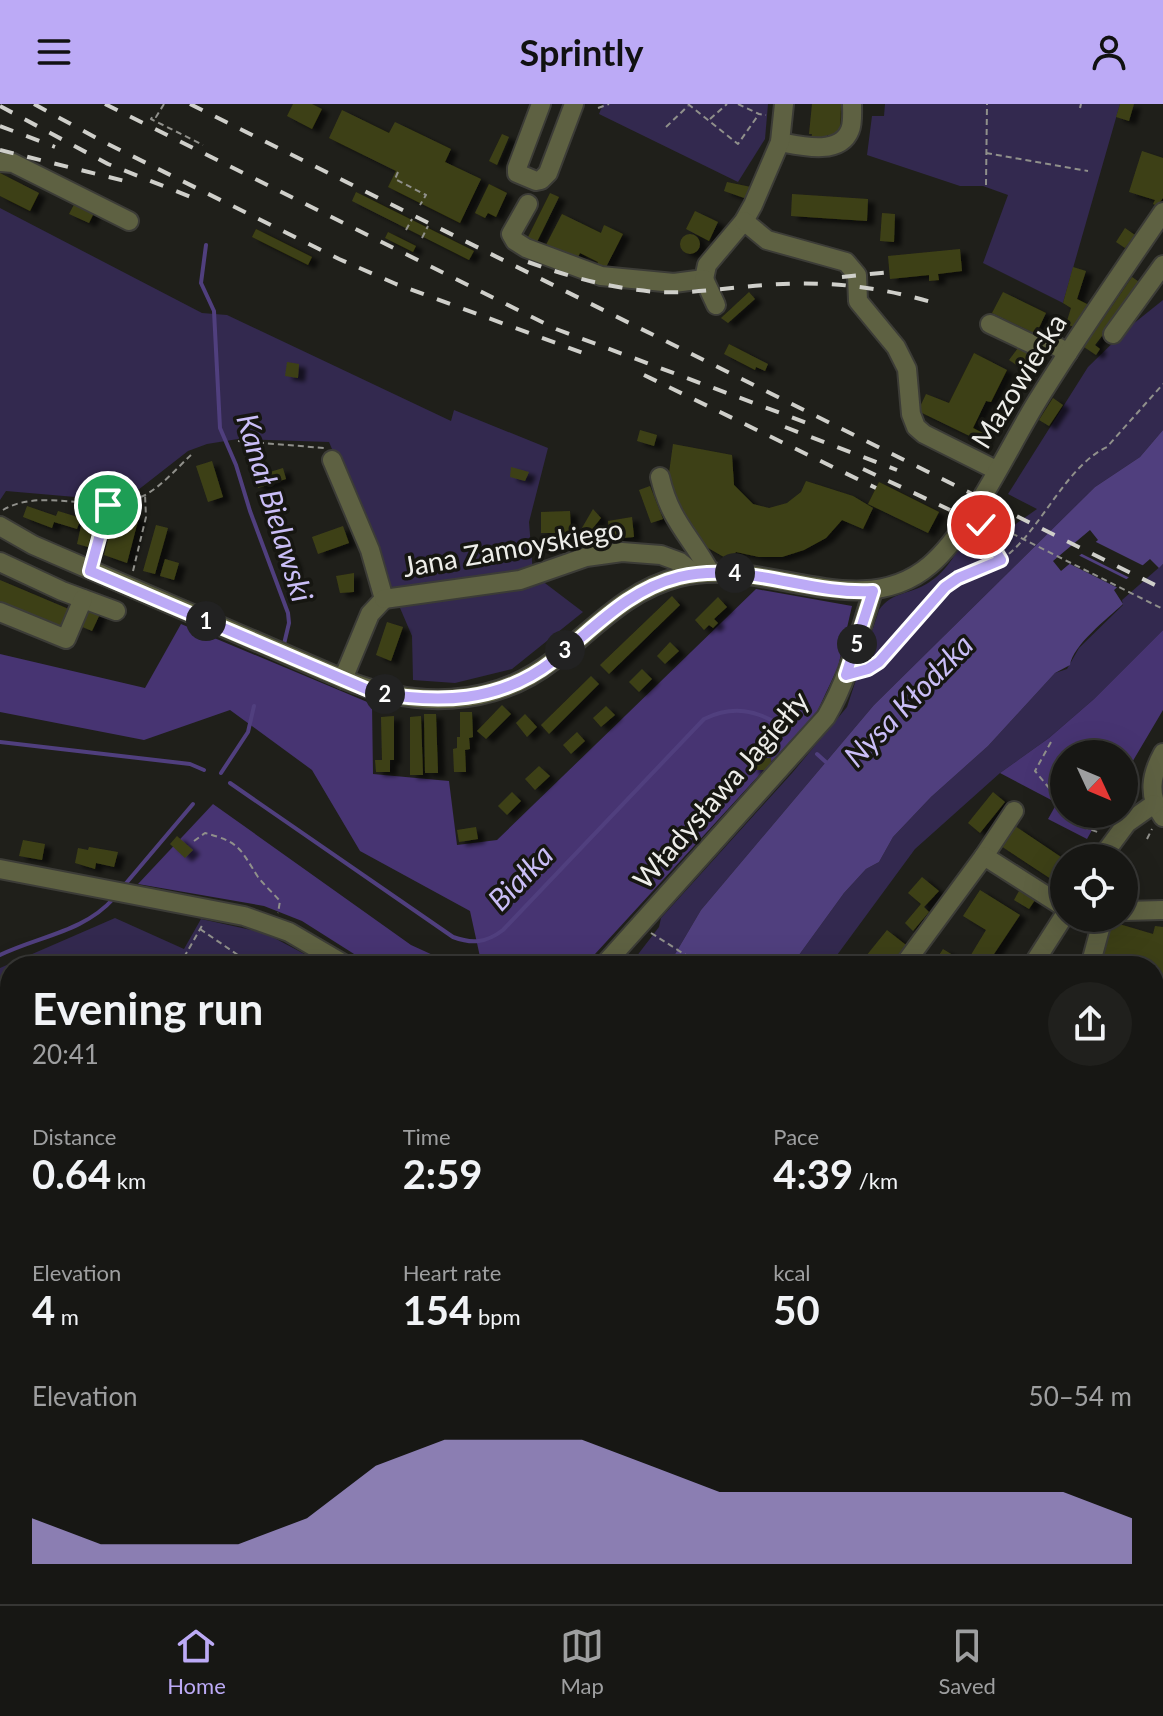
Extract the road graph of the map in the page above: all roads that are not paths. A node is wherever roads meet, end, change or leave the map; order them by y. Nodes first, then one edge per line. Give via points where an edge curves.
1 (541, 104) edge
2 (574, 104) edge
3 (852, 104) edge
4 (784, 110) edge
5 (780, 142) junction
6 (0, 162) edge
7 (528, 204) dead end
8 (1163, 212) edge
9 (129, 221) dead end
10 (744, 221) junction
11 (1156, 237) edge
12 (1163, 265) edge
13 (704, 279) junction
14 (716, 305) dead end
15 (990, 324) dead end
16 (1113, 334) dead end
17 (1068, 353) junction
18 (332, 460) road end
19 (996, 470) junction
20 (660, 477) dead end
21 (2, 517) edge
22 (18, 536) junction
23 (2, 563) edge
24 (702, 573) junction
25 (873, 591) junction
26 (83, 599) junction
27 (384, 599) junction
28 (116, 611) dead end
29 (0, 612) edge
30 (343, 679) junction
31 (1163, 753) edge
32 (1159, 810) edge
33 (1014, 811) dead end
34 (1111, 844) edge
35 (984, 856) junction
36 (0, 869) edge
37 (1050, 898) edge
38 (1163, 910) edge
39 (1138, 911) edge
40 (1054, 932) edge
41 (1099, 932) edge
42 (329, 956) edge
43 (612, 956) edge
44 (910, 956) edge
45 (1038, 956) edge
46 (1093, 956) edge

1 - 2 street via 517,168 517,173 536,181 548,173
3 - 5 street via 850,130 839,144
4 - 5 street
5 - 10 street
6 - 9 street via 13,163
7 - 13 street via 511,234 526,248 601,276 674,283
8 - 11 street, Mazowiecka
10 - 13 street via 707,265
10 - 19 street via 767,240 846,262 857,275 858,301 907,369 916,427
11 - 17 street, Mazowiecka
12 - 16 street
13 - 14 street
15 - 17 street via 1034,345 1049,342
17 - 19 street, Mazowiecka
18 - 27 street, Jana Zamoyskiego via 370,550
19 - 25 street, Mazowiecka via 938,558 908,580
20 - 24 street via 678,525 701,555
21 - 22 street
22 - 23 street
22 - 30 street
23 - 26 street
24 - 25 street
24 - 27 street, Jana Zamoyskiego via 661,555 622,552 586,557 520,580
24 - 30 street via 633,595 553,661 499,691 447,700 414,698 373,692
25 - 43 street, Władysława Jagiełły via 832,707
26 - 28 street
26 - 29 street via 66,639
27 - 30 street, Jana Zamoyskiego via 370,614
31 - 32 street via 1152,779
32 - 34 street via 1127,823
33 - 35 street
35 - 37 street
35 - 44 street
36 - 42 street via 276,926
38 - 39 street
40 - 45 street
41 - 46 street

